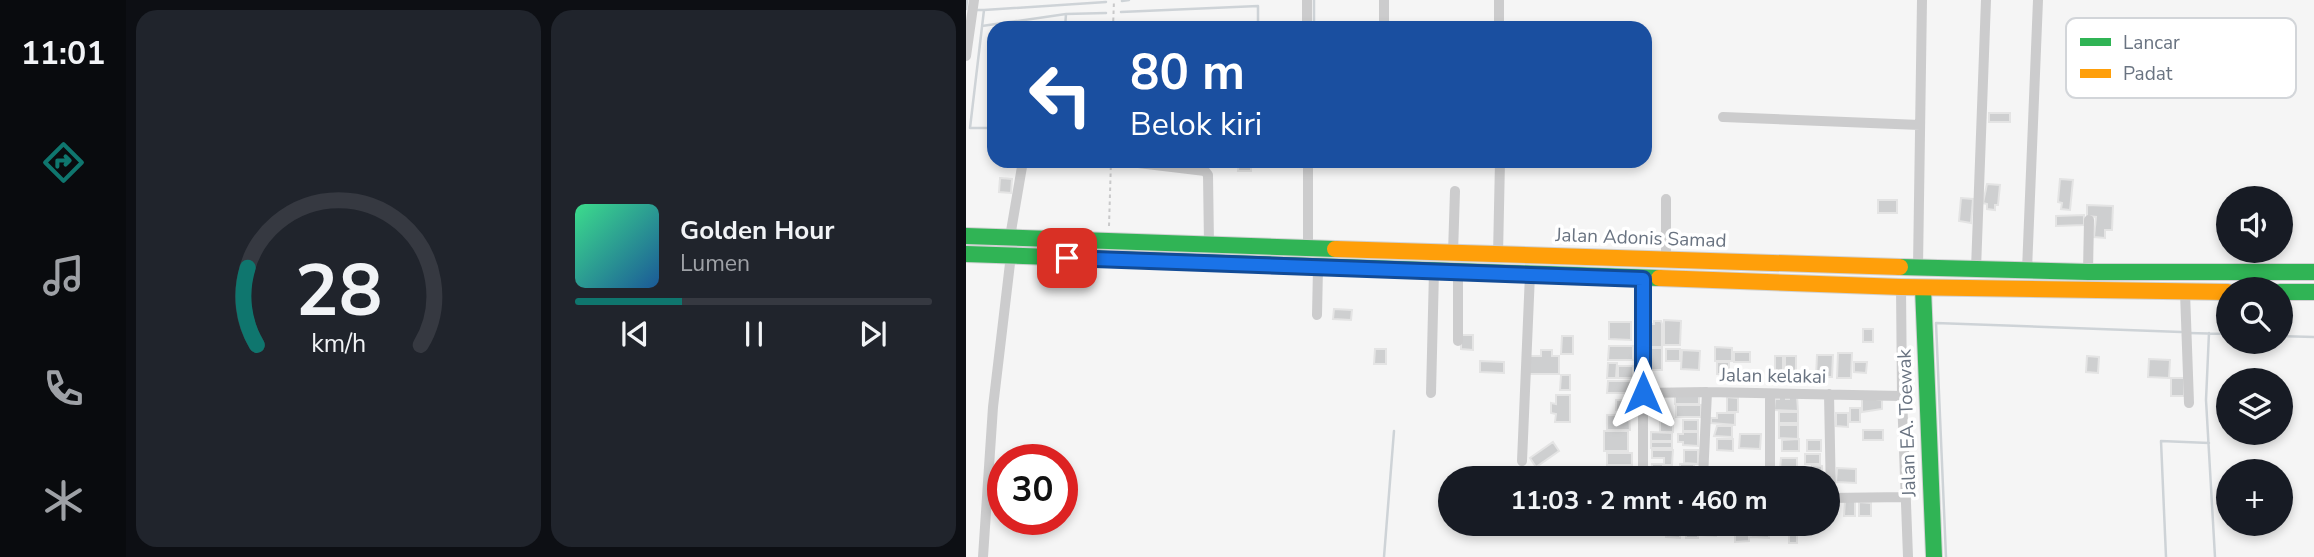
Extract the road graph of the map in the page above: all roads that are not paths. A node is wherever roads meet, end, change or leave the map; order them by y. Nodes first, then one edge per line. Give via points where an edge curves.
1 (974, 0) edge
2 (1307, 0) edge
3 (1384, 0) edge
4 (1499, 0) edge
5 (1922, 0) edge
6 (1986, 0) edge
7 (2038, 0) edge
8 (1307, 21) edge
9 (1384, 21) edge
10 (1499, 21) edge
11 (966, 57) edge
12 (1723, 117) dead end
13 (1920, 125) junction
14 (1022, 168) edge
15 (1180, 168) edge
16 (1308, 168) edge
17 (1500, 168) edge
18 (1455, 191) dead end
19 (1666, 199) dead end
20 (2089, 220) dead end
21 (966, 236) edge
22 (1010, 237) junction
23 (1209, 244) junction
24 (1308, 248) junction
25 (1453, 253) junction
26 (966, 254) edge
27 (1498, 254) junction
28 (1011, 255) junction
29 (1666, 261) junction
30 (1918, 267) junction
31 (1318, 268) junction
32 (1976, 269) junction
33 (2027, 270) junction
34 (1434, 271) junction
35 (2058, 271) junction
36 (1458, 272) junction
37 (2088, 272) junction
38 (2314, 272) edge
39 (1529, 281) junction
40 (1643, 284) junction
41 (1901, 287) junction
42 (1923, 288) junction
43 (2058, 290) junction
44 (2185, 292) junction
45 (2216, 292) edge
46 (2293, 292) edge
47 (2314, 292) edge
48 (1317, 312) dead end
49 (1458, 341) dead end
50 (1707, 392) junction
51 (1431, 393) dead end
52 (1643, 393) junction
53 (1770, 394) junction
54 (1829, 394) junction
55 (1902, 397) junction
56 (2189, 403) dead end
57 (1522, 461) dead end
58 (1643, 466) edge
59 (1704, 466) edge
60 (1770, 466) edge
61 (1830, 466) edge
62 (1906, 497) junction
63 (1840, 498) edge
64 (982, 557) edge
65 (1908, 557) edge
66 (1934, 557) edge

1 - 11 street
2 - 8 street
3 - 9 street
4 - 10 street
5 - 13 street
6 - 32 street
7 - 33 street
12 - 13 street
13 - 30 street
14 - 22 street
15 - 23 street via 1208,175
16 - 24 street
17 - 27 street
18 - 25 street
19 - 29 street
20 - 37 street
21 - 22 main road, Jalan Adonis Samad
22 - 23 main road, Jalan Adonis Samad
23 - 24 main road, Jalan Adonis Samad
24 - 25 main road, Jalan Adonis Samad
25 - 27 main road, Jalan Adonis Samad
26 - 28 main road
27 - 29 main road, Jalan Adonis Samad
28 - 31 main road
28 - 64 street
29 - 30 main road, Jalan Adonis Samad
30 - 32 main road, Jalan Adonis Samad
31 - 34 main road
31 - 48 street
32 - 33 main road, Jalan Adonis Samad
33 - 35 main road, Jalan Adonis Samad
34 - 36 main road
34 - 51 street
35 - 37 main road, Jalan Adonis Samad
35 - 43 main road
36 - 39 main road
36 - 49 street
37 - 38 main road, Jalan Adonis Samad
39 - 40 main road
39 - 57 street
40 - 41 main road
40 - 52 street
41 - 42 main road
41 - 55 street
42 - 43 main road
42 - 66 main road, Jalan EA. Toewak
43 - 44 main road
44 - 45 main road
44 - 56 street
46 - 47 main road
50 - 52 street, Jalan kelakai
50 - 53 street, Jalan kelakai
50 - 59 street
52 - 58 street
53 - 54 street, Jalan kelakai
53 - 60 street
54 - 55 street, Jalan kelakai
54 - 61 street
55 - 62 street
62 - 63 street
62 - 65 street

